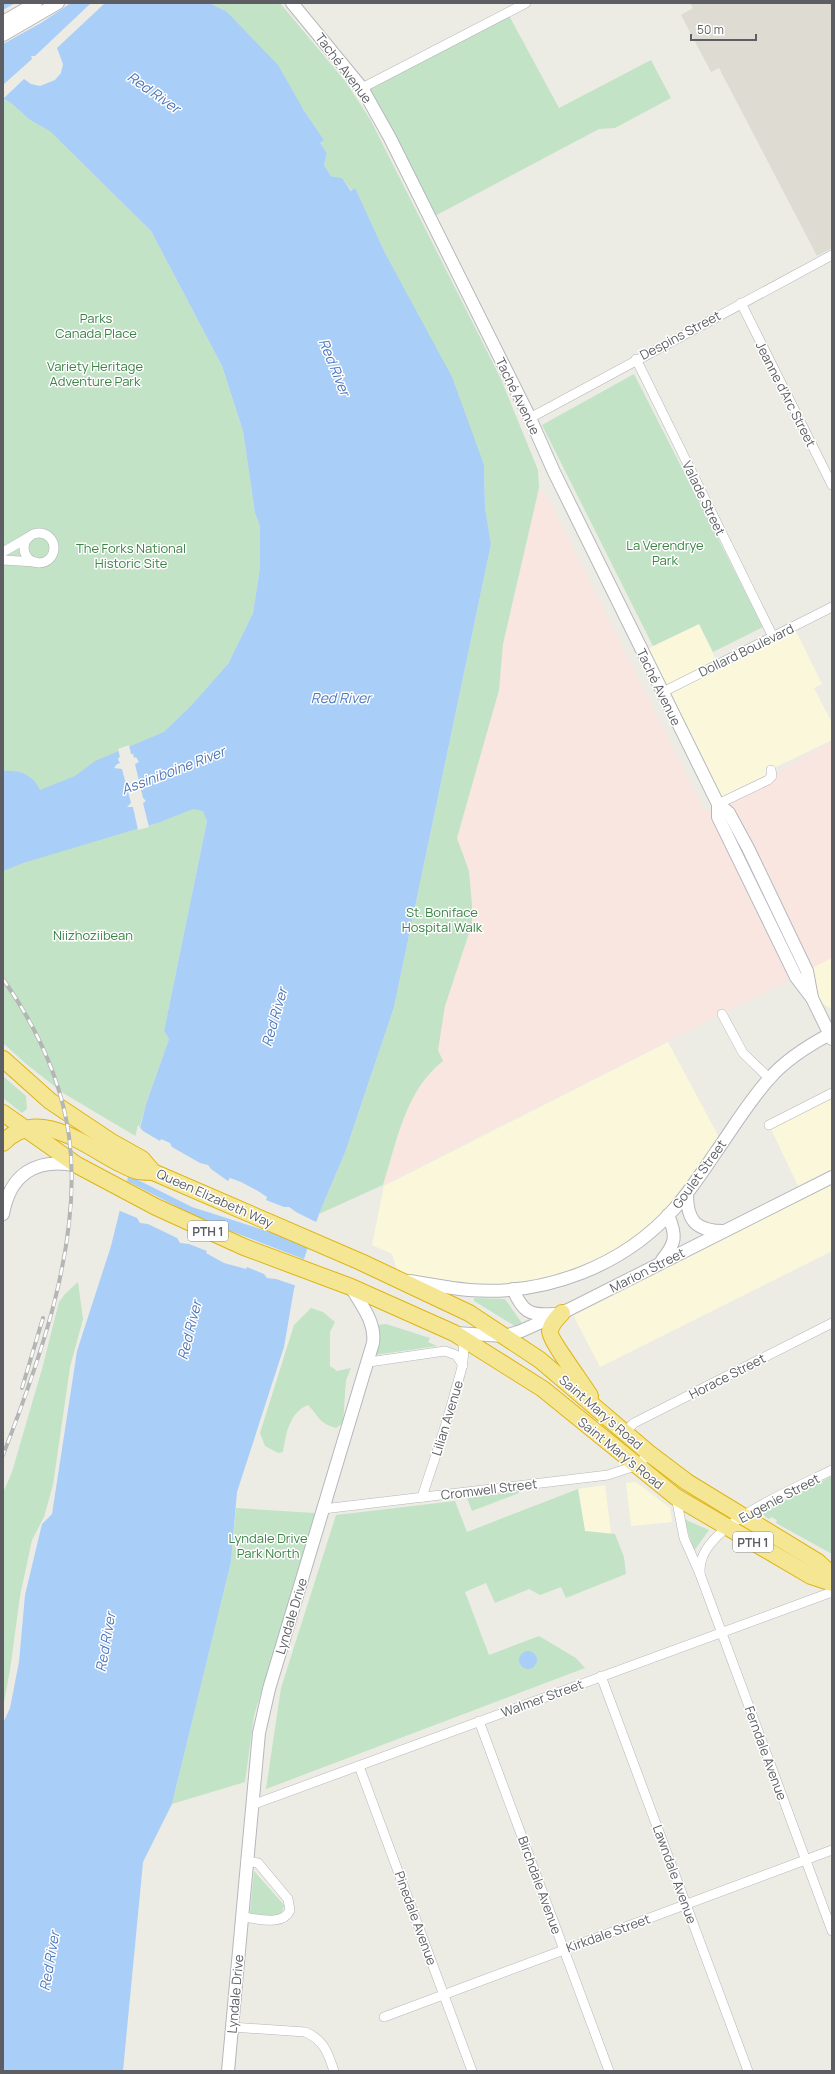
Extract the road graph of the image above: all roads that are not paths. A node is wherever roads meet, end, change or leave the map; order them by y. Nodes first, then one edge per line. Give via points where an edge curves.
1 (36, 3) edge
2 (58, 3) edge
3 (292, 3) edge
4 (526, 3) edge
5 (3, 22) edge
6 (3, 35) edge
7 (362, 88) junction
8 (832, 255) edge
9 (741, 303) junction
10 (636, 359) junction
11 (530, 418) junction
12 (832, 485) edge
13 (32, 535) junction
14 (3, 552) edge
15 (3, 560) edge
16 (37, 562) junction
17 (832, 608) edge
18 (773, 637) junction
19 (661, 693) junction
20 (771, 770) dead end
21 (718, 804) junction
22 (775, 904) junction
23 (763, 910) junction
24 (812, 998) junction
25 (722, 1014) dead end
26 (831, 1035) edge
27 (3, 1059) edge
28 (769, 1078) junction
29 (832, 1093) edge
30 (3, 1113) edge
31 (769, 1125) dead end
32 (26, 1129) junction
33 (3, 1143) edge
34 (108, 1148) junction
35 (77, 1166) junction
36 (832, 1177) edge
37 (687, 1194) junction
38 (3, 1214) edge
39 (668, 1215) junction
40 (725, 1231) junction
41 (361, 1262) joint
42 (660, 1263) junction
43 (400, 1279) junction
44 (351, 1288) junction
45 (513, 1289) junction
46 (562, 1313) junction
47 (832, 1323) edge
48 (458, 1336) junction
49 (505, 1336) junction
50 (369, 1362) junction
51 (463, 1365) junction
52 (568, 1383) junction
53 (543, 1389) junction
54 (597, 1408) junction
55 (625, 1432) junction
56 (650, 1454) junction
57 (635, 1466) junction
58 (832, 1470) edge
59 (422, 1497) junction
60 (676, 1497) junction
61 (324, 1509) junction
62 (741, 1515) junction
63 (727, 1527) junction
64 (700, 1574) junction
65 (832, 1575) edge
66 (832, 1583) edge
67 (832, 1592) edge
68 (721, 1631) junction
69 (601, 1676) junction
70 (479, 1721) junction
71 (359, 1766) junction
72 (252, 1805) junction
73 (832, 1850) edge
74 (806, 1860) junction
75 (246, 1861) junction
76 (686, 1904) junction
77 (242, 1917) junction
78 (832, 1931) edge
79 (564, 1950) junction
80 (444, 1994) junction
81 (384, 2016) dead end
82 (232, 2027) junction
83 (228, 2071) edge
84 (334, 2071) edge
85 (472, 2071) edge
86 (609, 2071) edge
87 (748, 2071) edge

1 - 5 street
2 - 6 street
3 - 7 street, Taché Avenue
4 - 7 street
7 - 11 street, Taché Avenue via 393,144
8 - 9 street, Despins Street
9 - 10 street, Despins Street
9 - 12 street, Jeanne d’Arc Street
10 - 11 street, Despins Street
10 - 18 street, Valade Street
11 - 19 street, Taché Avenue
13 - 14 street
13 - 16 street via 26,542 25,551 29,559
13 - 16 street via 41,533 49,537 54,545 50,558
15 - 16 street
17 - 18 street, Dollard Boulevard
18 - 19 street, Dollard Boulevard
19 - 21 street, Taché Avenue
20 - 21 street via 772,776 768,780
21 - 22 street, Taché Avenue via 729,813
21 - 23 street, Taché Avenue via 718,817
22 - 23 street
22 - 24 street, Taché Avenue via 807,971
23 - 24 street, Taché Avenue via 796,977
24 - 26 street, Taché Avenue
25 - 28 street via 743,1053
26 - 28 street, Goulet Street via 798,1052
27 - 34 highway, Queen Elizabeth Way / PTH 1
28 - 37 street, Goulet Street
29 - 31 street
30 - 32 highway, PTH 1
32 - 33 highway
32 - 34 highway via 52,1129
32 - 35 highway, PTH 1
34 - 41 highway, Queen Elizabeth Way / PTH 1 via 142,1159 153,1172
35 - 38 street via 50,1162 27,1172 10,1191
35 - 44 highway, PTH 1 via 215,1234
36 - 40 street, Marion Street
37 - 39 street, Goulet Street
37 - 40 street via 687,1209 694,1222 712,1231
39 - 42 street via 674,1238 669,1252
39 - 45 street, Goulet Street via 635,1243 595,1267 550,1284
40 - 42 street, Marion Street
41 - 43 highway, Saint Mary's Road / PTH 1
42 - 46 street, Marion Street
43 - 45 street, Goulet Street via 468,1290
43 - 49 highway, Saint Mary's Road / PTH 1 via 463,1310
44 - 48 highway, Saint Mary's Road / PTH 1
44 - 50 street, Lyndale Drive via 372,1325 374,1337
45 - 46 street via 520,1305 530,1312 540,1315
46 - 49 street, Marion Street
46 - 54 highway via 550,1331 552,1341 579,1377
47 - 55 street, Horace Street via 634,1423
48 - 49 street, Marion Street
48 - 51 street, Lilian Avenue via 465,1351
48 - 53 highway, Saint Mary's Road / PTH 1
49 - 52 highway, Saint Mary's Road / PTH 1
50 - 51 street via 445,1350 456,1355
50 - 61 street, Lyndale Drive
51 - 59 street, Lilian Avenue
52 - 53 highway
52 - 54 highway, Saint Mary's Road / PTH 1
53 - 57 highway, Saint Mary's Road / PTH 1
54 - 55 highway, Saint Mary's Road / PTH 1
55 - 56 highway, Saint Mary's Road / PTH 1
56 - 57 street, Cromwell Street
56 - 62 highway, Saint Mary's Road / PTH 1 via 687,1482
57 - 59 street, Cromwell Street via 608,1475
57 - 60 highway, Saint Mary’s Road / PTH 1
58 - 62 street, Eugenie Street
59 - 61 street, Cromwell Street
60 - 63 highway, PTH 1
60 - 64 street, Ferndale Avenue via 684,1538
61 - 72 street, Lyndale Drive via 269,1689 259,1733
62 - 63 street, Eugenie Street
62 - 65 highway, Saint Mary's Road / PTH 1 via 818,1562
63 - 64 street via 705,1552
63 - 66 highway, PTH 1 via 811,1576
64 - 68 street, Ferndale Avenue
67 - 68 street, Walmer Street
68 - 69 street, Walmer Street
68 - 74 street, Ferndale Avenue
69 - 70 street, Walmer Street
69 - 76 street, Lawndale Avenue
70 - 71 street, Walmer Street
70 - 79 street, Birchdale Avenue
71 - 72 street, Walmer Street
71 - 80 street, Pinedale Avenue
72 - 75 street, Lyndale Drive
73 - 74 street, Kirkdale Street
74 - 76 street, Kirkdale Street
74 - 78 street, Ferndale Avenue
75 - 77 street, Lyndale Drive
75 - 77 street via 258,1862 288,1899 290,1910 286,1917 277,1920
76 - 79 street, Kirkdale Street
76 - 87 street, Lawndale Avenue
77 - 82 street, Lyndale Drive
79 - 80 street, Kirkdale Street
79 - 86 street, Birchdale Avenue
80 - 81 street, Kirkdale Street
80 - 85 street, Pinedale Avenue
82 - 83 street, Lyndale Drive
82 - 84 street via 305,2032 324,2045

